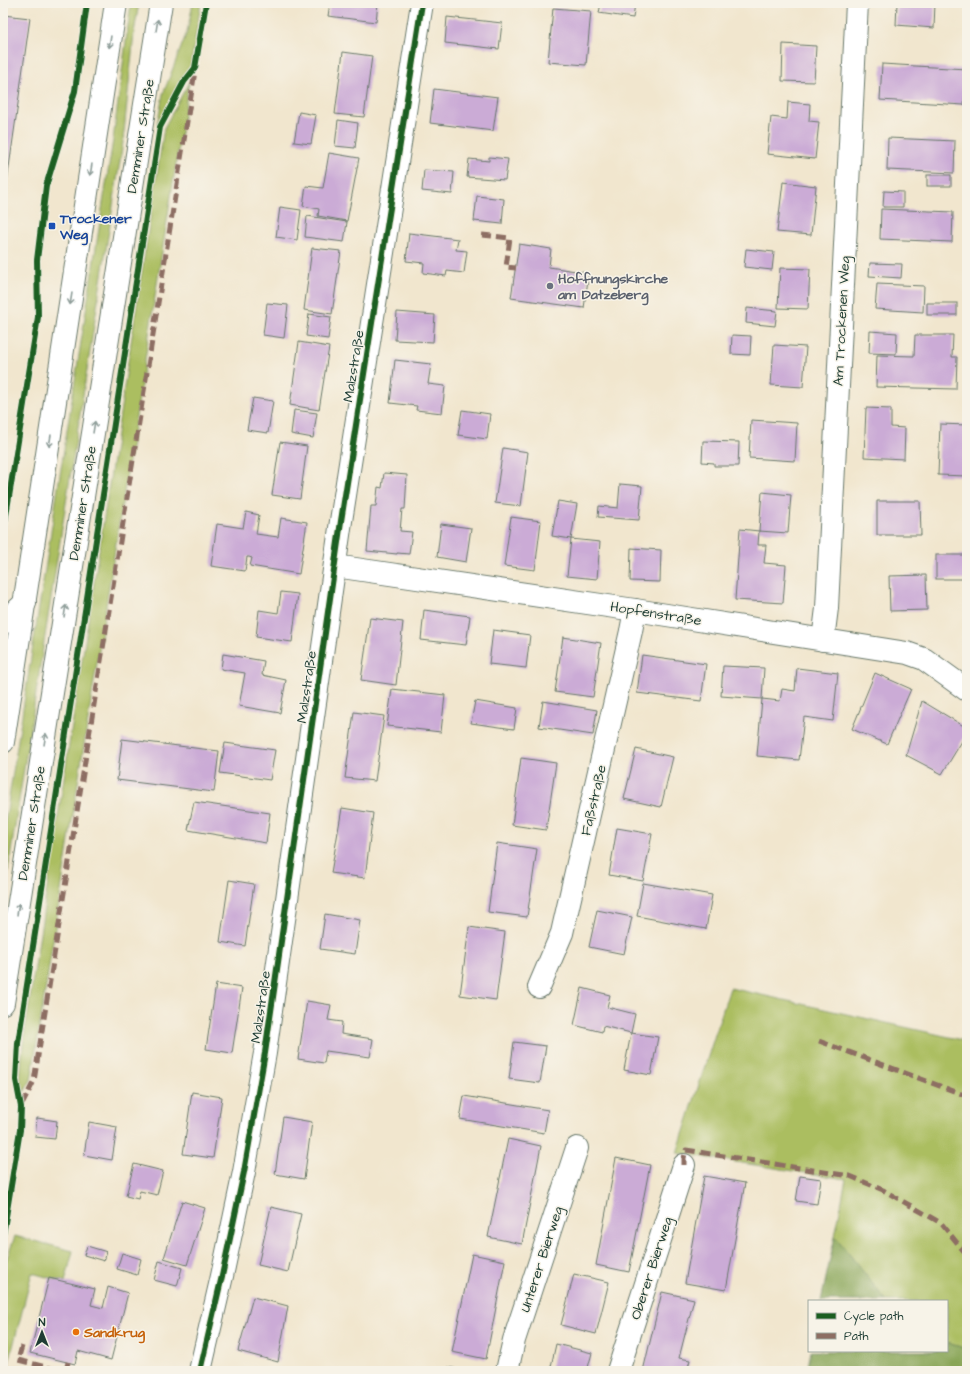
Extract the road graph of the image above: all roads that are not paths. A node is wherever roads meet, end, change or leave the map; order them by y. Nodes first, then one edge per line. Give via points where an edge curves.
1 (116, 3) edge
2 (161, 3) edge
3 (422, 3) edge
4 (857, 3) edge
5 (335, 566) junction
6 (25, 603) junction
7 (635, 610) junction
8 (3, 623) edge
9 (823, 640) junction
10 (967, 690) edge
11 (3, 742) edge
12 (539, 987) dead end
13 (3, 1003) edge
14 (577, 1148) dead end
15 (684, 1165) dead end
16 (200, 1371) edge
17 (507, 1371) edge
18 (618, 1371) edge

1 -> 6 street
13 -> 2 street, Demminer Straße
3 - 5 street, Malzstraße
4 - 9 street, Am Trockenen Weg via 827,608
5 - 7 street, Hopfenstraße
5 - 16 street, Malzstraße via 265,1053 244,1172
6 - 8 street
6 - 11 street
7 - 9 street, Hopfenstraße
7 - 12 street, Faßstraße via 562,933
9 - 10 street, Hopfenstraße via 907,653 924,659
14 - 17 street, Unterer Bierweg via 514,1340
15 - 18 street, Oberer Bierweg

